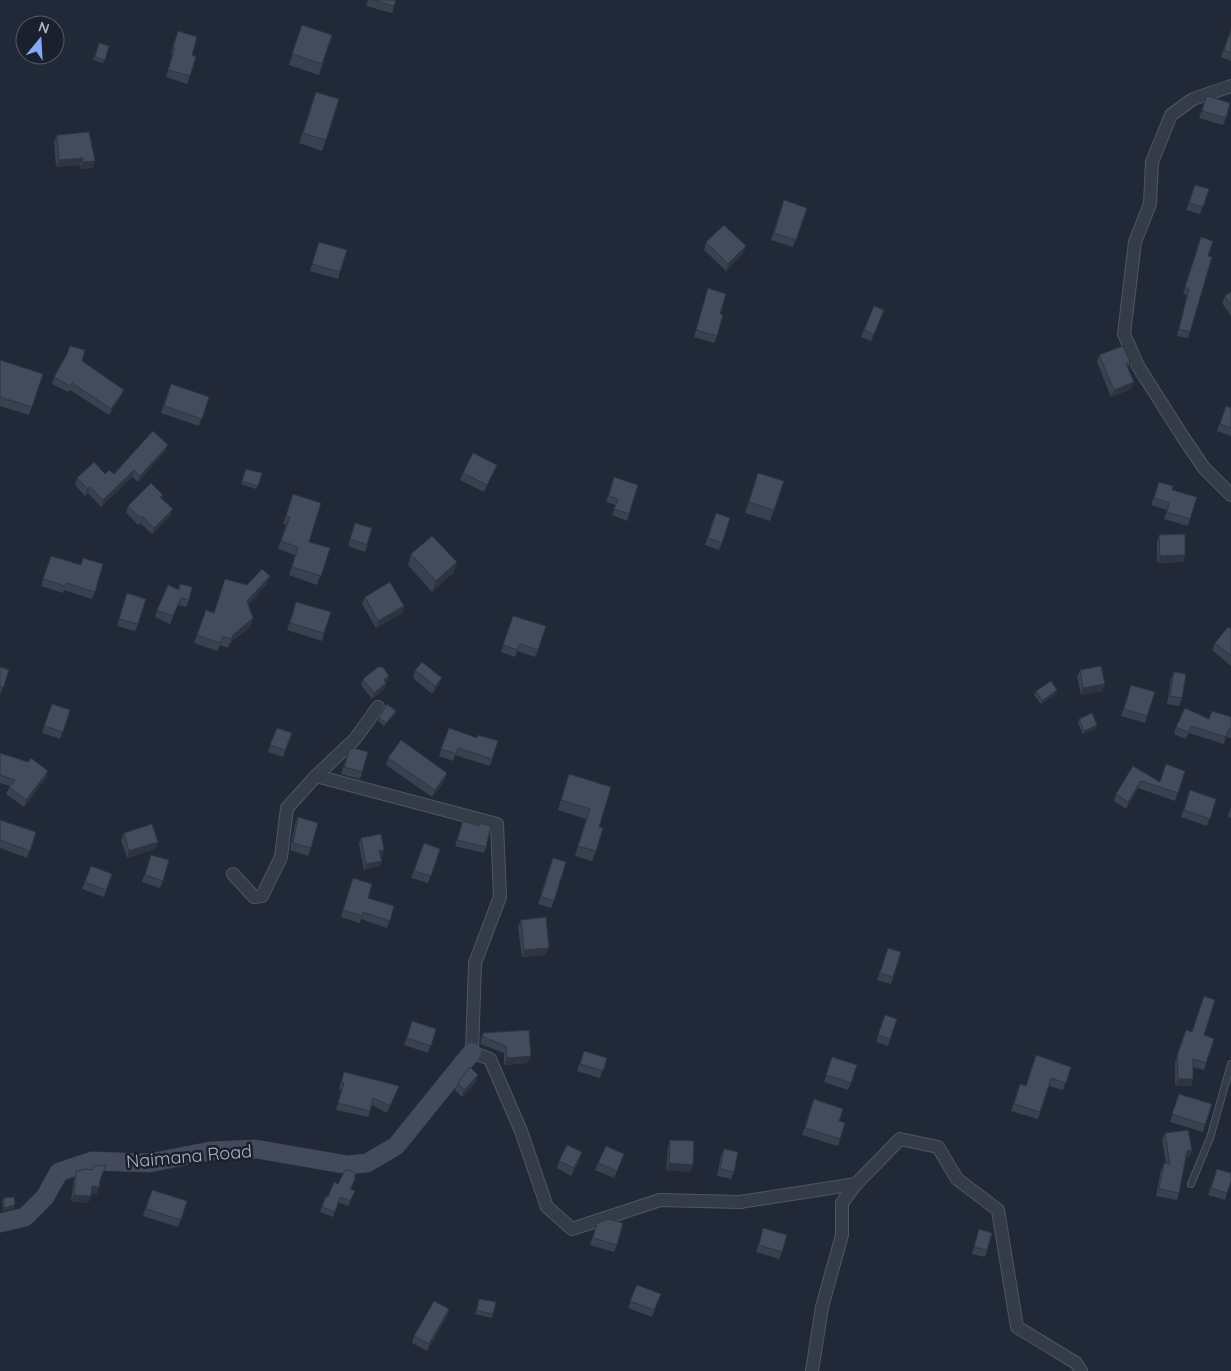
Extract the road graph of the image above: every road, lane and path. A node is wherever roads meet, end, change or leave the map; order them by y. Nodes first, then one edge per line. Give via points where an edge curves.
1 (1231, 86) edge
2 (1231, 495) edge
3 (378, 706) dead end
4 (316, 776) junction
5 (233, 874) dead end
6 (472, 1052) junction
7 (1231, 1064) edge
8 (856, 1184) junction
9 (1191, 1184) dead end
10 (0, 1223) edge
11 (812, 1371) edge
12 (1081, 1371) edge

1 - 2 street via 1193,99 1171,115 1152,162 1150,204 1135,242 1124,334 1138,366 1183,437 1204,468
3 - 4 street via 355,739
4 - 5 street via 287,808 281,857 262,896 254,897
4 - 6 street via 497,824 500,897 475,963
6 - 8 street via 490,1059 521,1131 546,1207 572,1229 660,1200 740,1202
6 - 10 street, Naimana Road via 396,1146 367,1163 348,1165 256,1149 210,1152 149,1163 92,1161 58,1172 45,1197 24,1217
7 - 9 lane via 1210,1138
8 - 11 street via 842,1203 842,1236 822,1307
8 - 12 street via 900,1139 938,1147 958,1179 998,1210 1017,1327 1076,1363

